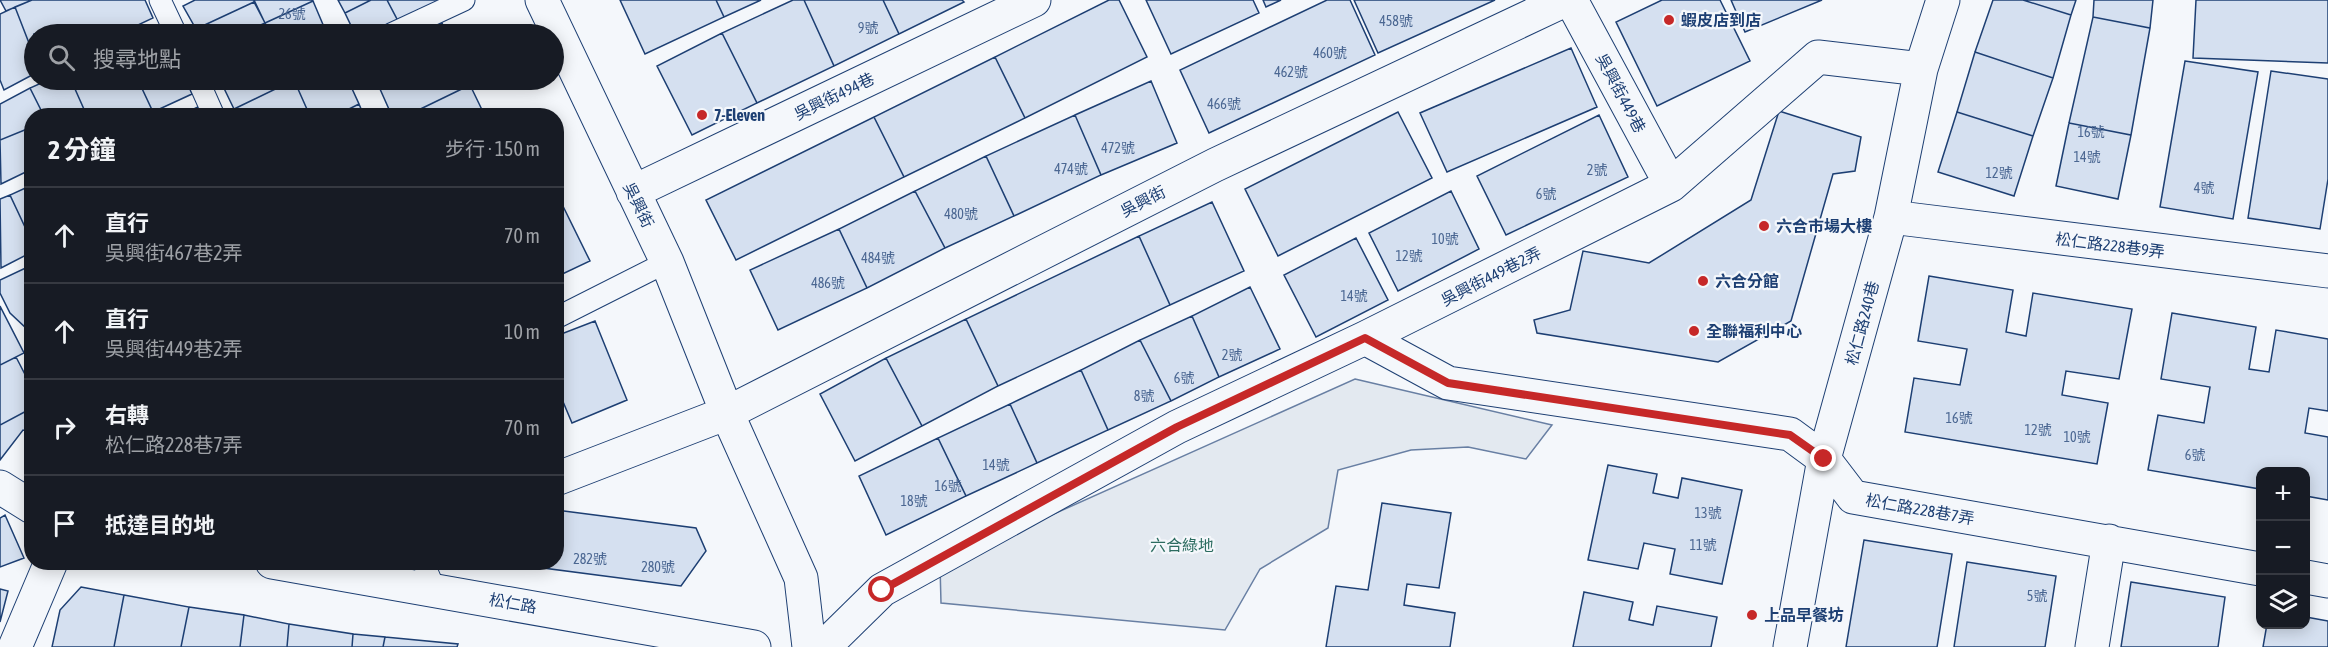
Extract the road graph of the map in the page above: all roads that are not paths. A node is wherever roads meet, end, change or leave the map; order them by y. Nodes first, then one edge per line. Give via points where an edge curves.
1 (160, 0) edge
2 (464, 0) edge
3 (542, 0) edge
4 (1034, 0) edge
5 (1565, 0) edge
6 (1570, 0) edge
7 (1942, 0) edge
8 (171, 24) edge
9 (412, 24) edge
10 (553, 24) edge
11 (564, 46) edge
12 (1921, 69) junction
13 (202, 90) edge
14 (210, 108) edge
15 (1671, 185) junction
16 (633, 192) junction
17 (1891, 217) junction
18 (667, 262) junction
19 (2328, 271) edge
20 (564, 314) edge
21 (1365, 338) junction
22 (727, 413) junction
23 (1824, 459) junction
24 (564, 476) edge
25 (0, 487) edge
26 (24, 502) edge
27 (2109, 541) junction
28 (2256, 567) edge
29 (48, 570) edge
30 (362, 570) edge
31 (429, 576) edge
32 (2310, 578) edge
33 (2328, 581) edge
34 (15, 647) edge
35 (754, 647) edge
36 (809, 647) edge
37 (824, 647) edge
38 (1790, 647) edge
39 (2092, 647) edge

1 - 8 lane
2 - 9 lane
3 - 10 street, 吳興街
4 - 16 street, 吳興街494巷
5 - 22 street, 吳興街 via 1215,165
6 - 15 street, 吳興街449巷
7 - 12 street, 松仁路240巷
11 - 16 street, 吳興街
12 - 15 street, 吳興街449巷2弄 via 1818,57
12 - 17 street, 松仁路240巷
13 - 14 lane
15 - 21 street, 吳興街449巷2弄
16 - 18 street, 吳興街
17 - 19 street, 松仁路228巷9弄
17 - 23 street, 松仁路240巷
18 - 20 lane
18 - 22 street, 吳興街
21 - 23 street, 松仁路228巷7弄 via 1448,383 1790,435
21 - 37 street, 吳興街449巷2弄 via 1177,427 882,590
22 - 24 street
22 - 36 street, 吳興街 via 801,578
23 - 27 street, 松仁路228巷7弄 via 1853,497
23 - 38 street, 松仁路240巷
25 - 26 street
27 - 28 street, 松仁路228巷7弄
27 - 39 street
29 - 34 street
30 - 31 street, 松仁路
31 - 35 street, 松仁路
32 - 33 street

